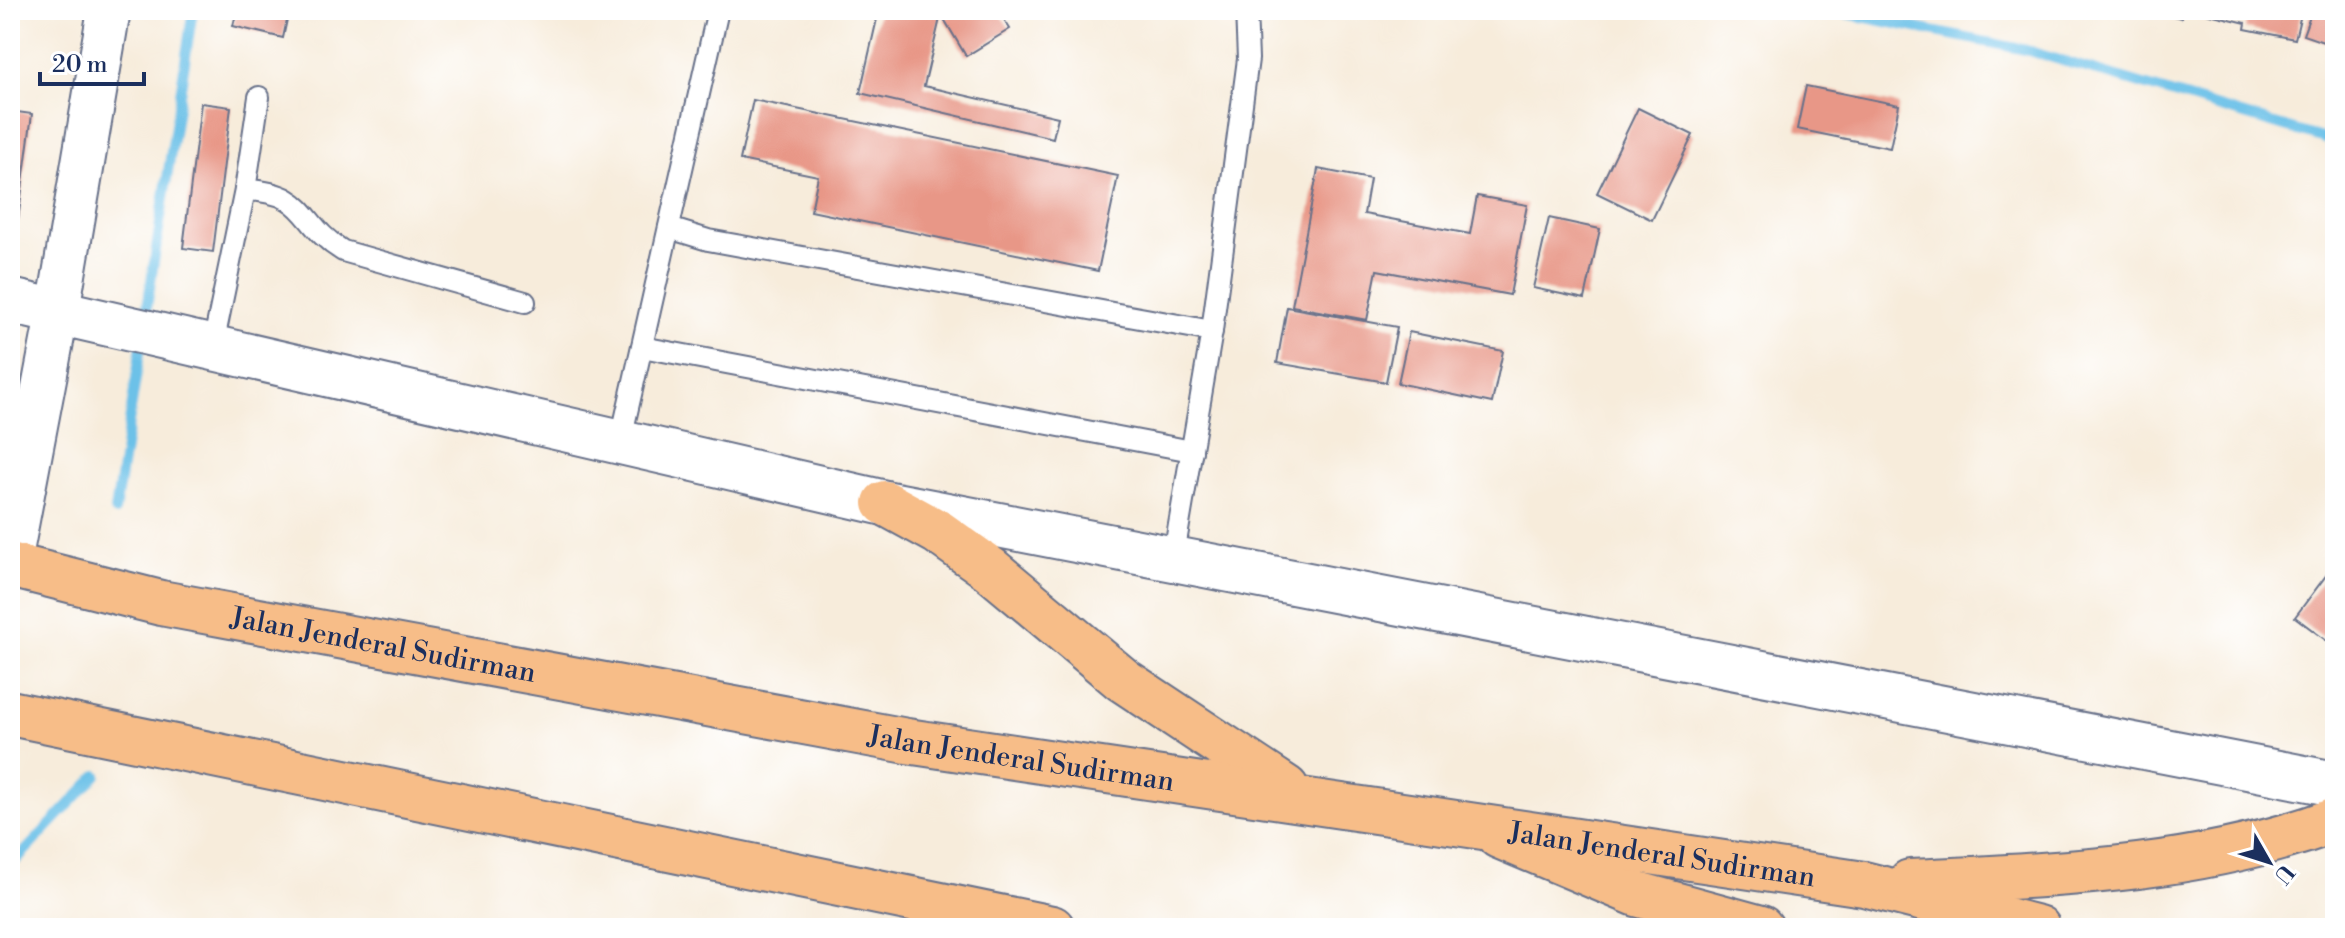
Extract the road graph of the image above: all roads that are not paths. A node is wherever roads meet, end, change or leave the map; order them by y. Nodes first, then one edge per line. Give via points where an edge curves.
1 (109, 10) edge
2 (718, 10) edge
3 (1246, 10) edge
4 (259, 97) dead end
5 (245, 190) junction
6 (669, 228) junction
7 (10, 301) edge
8 (525, 302) dead end
9 (58, 310) junction
10 (1212, 331) junction
11 (192, 344) junction
12 (642, 347) junction
13 (620, 443) junction
14 (1192, 451) junction
15 (885, 503) junction
16 (1173, 560) junction
17 (10, 564) edge
18 (10, 713) edge
19 (2335, 784) edge
20 (1303, 798) junction
21 (2335, 820) edge
22 (1471, 824) junction
23 (1864, 884) junction
24 (1052, 928) edge
25 (1761, 928) edge
26 (2038, 928) edge

1 - 9 street
2 - 6 lane
3 - 10 lane via 1248,59
4 - 5 lane
5 - 8 lane via 295,201 321,235 343,251
5 - 11 lane
6 - 10 lane via 708,240
6 - 12 lane
7 - 9 street
9 - 11 street
9 - 17 street
10 - 14 lane
11 - 13 street
12 - 13 lane
12 - 14 lane
13 - 15 street
14 - 16 lane
15 - 16 street
15 - 20 main road via 990,569 1123,680
16 - 19 street
17 - 20 main road, Jalan Jenderal Sudirman via 161,603 891,738
18 - 24 main road
20 - 22 main road, Jalan Jenderal Sudirman
21 - 23 main road via 2279,841 2149,865
22 - 23 main road, Jalan Jenderal Sudirman
22 - 25 main road via 1637,894
23 - 26 main road, Jalan Jenderal Sudirman

